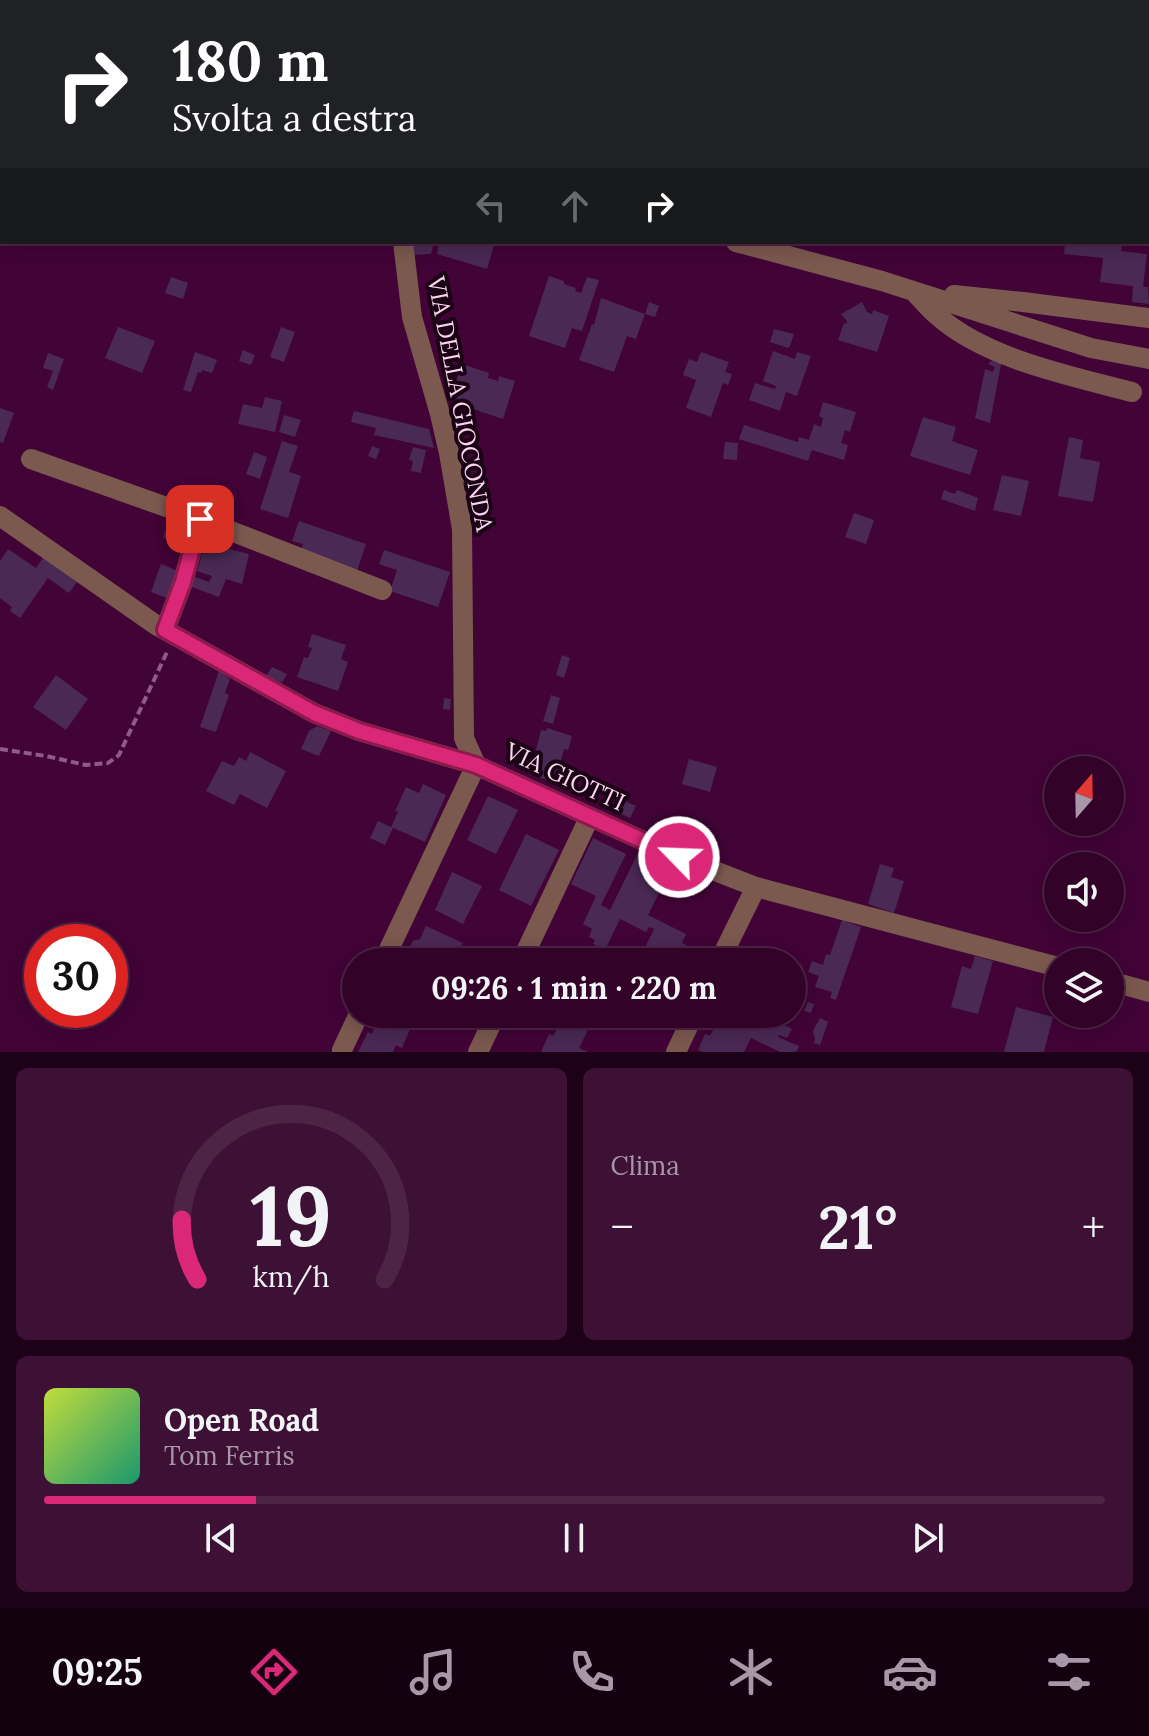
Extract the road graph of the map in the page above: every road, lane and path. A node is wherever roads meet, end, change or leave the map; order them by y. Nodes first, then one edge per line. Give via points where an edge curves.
1 (403, 244) edge
2 (743, 244) edge
3 (914, 292) junction
4 (1149, 318) edge
5 (1149, 359) edge
6 (1132, 392) dead end
7 (31, 459) dead end
8 (0, 516) edge
9 (200, 519) junction
10 (382, 590) dead end
11 (170, 632) junction
12 (0, 749) edge
13 (476, 765) junction
14 (589, 818) junction
15 (756, 887) junction
16 (390, 948) edge
17 (528, 948) edge
18 (726, 948) edge
19 (1044, 963) edge
20 (1124, 985) edge
21 (1149, 992) edge
22 (352, 1028) edge
23 (489, 1028) edge
24 (687, 1028) edge
25 (342, 1050) dead end
26 (478, 1052) edge
27 (676, 1052) edge

1 - 13 street, VIA DELLA GIOCONDA via 412,317 440,414 462,529 464,738
2 - 3 street
3 - 4 street
3 - 5 street via 1091,348
3 - 6 street via 939,318 982,346
7 - 9 street
8 - 11 street, VIA GIOTTI
9 - 10 street
9 - 11 street
11 - 12 path via 119,755 108,763 86,765
11 - 13 street, VIA GIOTTI via 314,713
13 - 14 street, VIA GIOTTI
13 - 16 street
14 - 15 street, VIA GIOTTI
14 - 17 street
15 - 18 street
15 - 19 street, VIA GIOTTI
20 - 21 street
22 - 25 street
23 - 26 street
24 - 27 street

